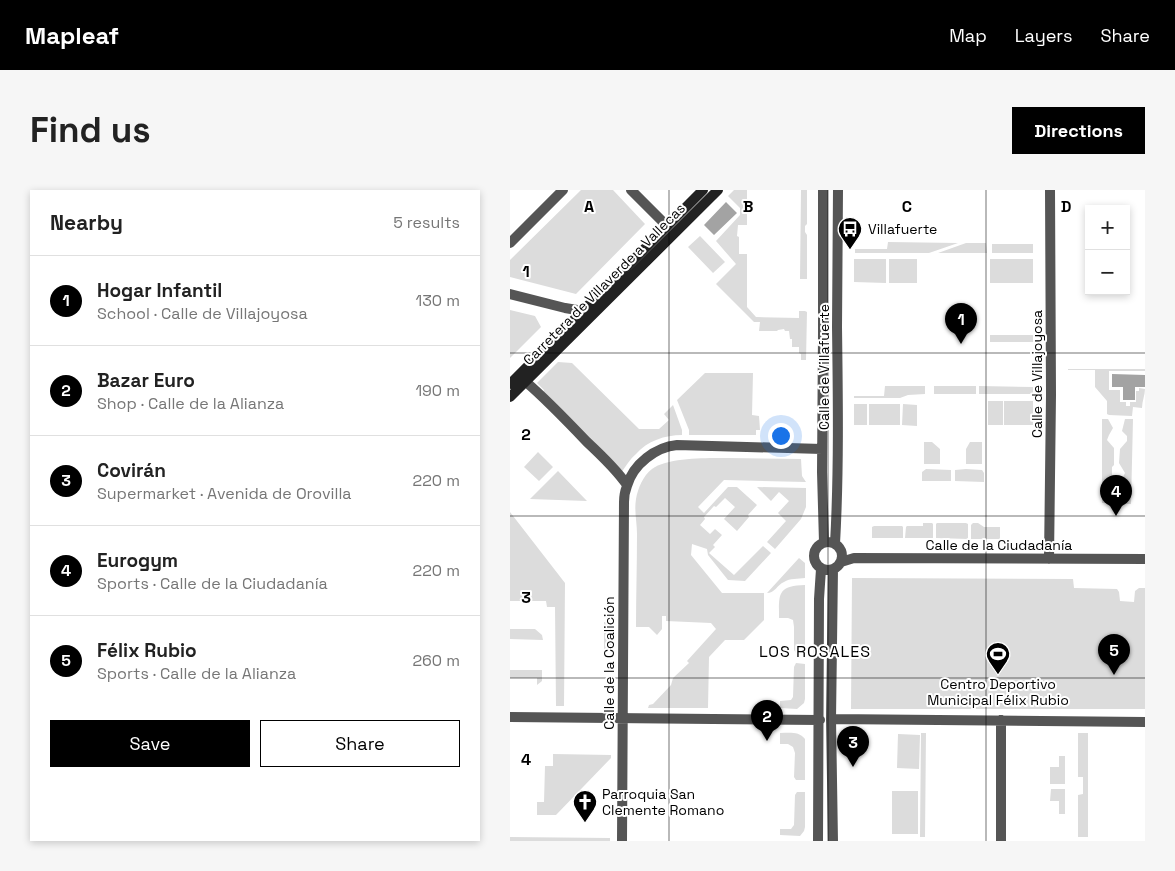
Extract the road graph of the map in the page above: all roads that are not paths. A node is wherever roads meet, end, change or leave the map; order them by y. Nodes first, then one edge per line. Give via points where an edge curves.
1 (563, 190) edge
2 (630, 190) edge
3 (704, 190) edge
4 (718, 190) edge
5 (823, 190) edge
6 (838, 190) edge
7 (1050, 190) edge
8 (667, 226) junction
9 (510, 242) edge
10 (510, 294) edge
11 (583, 311) junction
12 (526, 382) junction
13 (510, 384) edge
14 (510, 397) edge
15 (822, 449) junction
16 (627, 485) junction
17 (824, 542) junction
18 (838, 547) junction
19 (854, 558) junction
20 (1049, 559) junction
21 (1145, 559) edge
22 (837, 566) junction
23 (821, 569) junction
24 (510, 717) edge
25 (622, 718) junction
26 (831, 719) junction
27 (820, 720) junction
28 (1001, 720) junction
29 (1145, 722) edge
30 (622, 841) edge
31 (818, 841) edge
32 (833, 841) edge
33 (1001, 841) edge

1 - 9 street
2 - 8 street
3 - 8 main road, Carretera de Villaverde a Vallecas
4 - 12 main road, Carretera de Villaverde a Vallecas
5 - 15 street, Calle de Villafuerte
6 - 18 street, Calle de Villafuerte
7 - 20 street, Calle de Villajoyosa
8 - 11 main road, Carretera de Villaverde a Vallecas
10 - 11 street
11 - 13 main road, Carretera de Villaverde a Vallecas
12 - 14 main road, Carretera de Villaverde a Vallecas
12 - 16 street
15 - 16 street, Calle de la Coalición via 668,446 643,461
15 - 17 street, Calle de Villafuerte
16 - 25 street, Calle de la Coalición via 624,502
17 - 18 street
17 - 23 street via 814,553 816,565
18 - 19 street, Calle de la Ciudadanía
18 - 22 street via 842,557
19 - 20 street, Calle de la Ciudadanía
19 - 22 street, Calle de la Ciudadanía
20 - 21 street, Calle de la Ciudadanía
22 - 23 street
22 - 26 street
23 - 27 street
24 - 25 street
25 - 27 street
25 - 30 street, Calle de la Coalición
26 - 28 street
26 - 32 street
27 - 31 street
28 - 29 street
28 - 33 street

